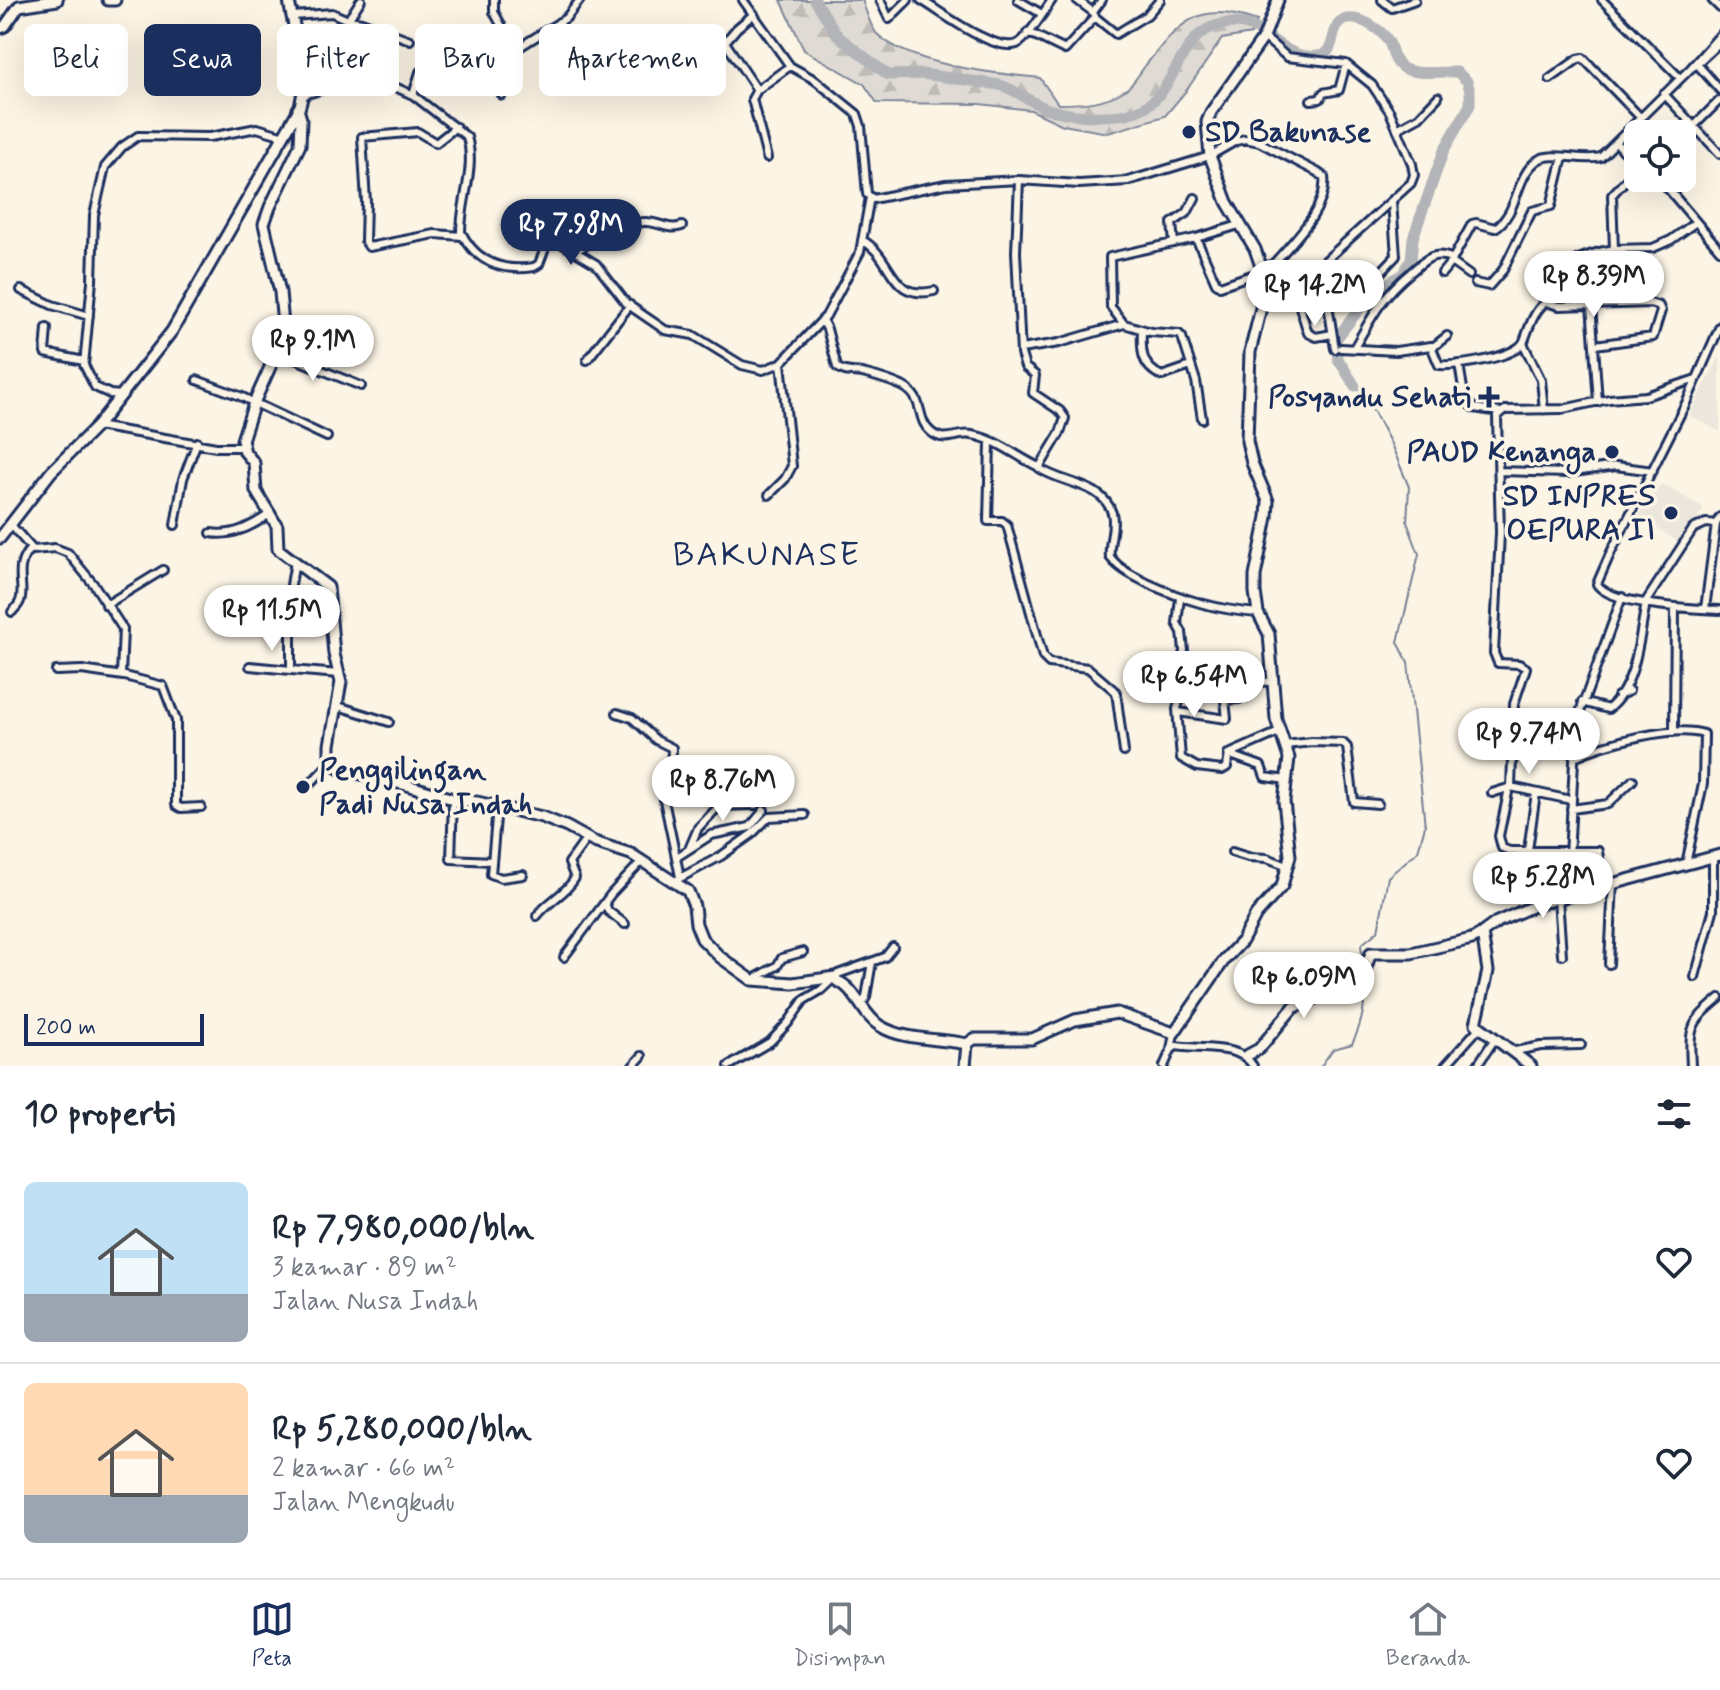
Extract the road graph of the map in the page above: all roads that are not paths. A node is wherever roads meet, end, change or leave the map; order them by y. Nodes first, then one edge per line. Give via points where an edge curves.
1 (57, 0) edge
2 (108, 0) edge
3 (115, 0) edge
4 (289, 0) edge
5 (361, 0) edge
6 (494, 0) edge
7 (580, 0) edge
8 (743, 0) edge
9 (880, 0) edge
10 (908, 0) edge
11 (921, 0) edge
12 (1018, 0) edge
13 (1052, 0) edge
14 (1077, 0) edge
15 (1102, 0) edge
16 (1160, 0) edge
17 (1278, 0) edge
18 (1382, 0) edge
19 (1415, 0) edge
20 (1602, 0) edge
21 (1712, 0) edge
22 (1720, 8) edge
23 (754, 14) junction
24 (1042, 14) junction
25 (1094, 14) junction
26 (293, 16) junction
27 (348, 20) junction
28 (559, 22) joint
29 (295, 24) edge
30 (501, 24) edge
31 (0, 28) edge
32 (1028, 32) junction
33 (1720, 35) edge
34 (1264, 37) junction
35 (410, 40) dead end
36 (1720, 42) edge
37 (523, 44) edge
38 (1696, 63) junction
39 (1346, 64) junction
40 (790, 66) junction
41 (1680, 78) junction
42 (1550, 79) dead end
43 (415, 88) edge
44 (399, 89) edge
45 (757, 90) junction
46 (1720, 90) edge
47 (1664, 94) junction
48 (413, 95) junction
49 (304, 96) edge
50 (1438, 97) dead end
51 (1311, 100) dead end
52 (1720, 100) edge
53 (298, 109) junction
54 (1640, 117) junction
55 (1689, 120) edge
56 (1696, 125) edge
57 (456, 127) junction
58 (1696, 127) edge
59 (1397, 129) junction
60 (284, 136) junction
61 (1617, 143) junction
62 (1624, 151) edge
63 (1720, 154) edge
64 (1210, 156) junction
65 (1563, 157) junction
66 (767, 158) dead end
67 (1019, 180) junction
68 (1624, 183) edge
69 (1671, 192) edge
70 (870, 197) junction
71 (1195, 198) dead end
72 (1392, 202) junction
73 (1696, 222) junction
74 (1239, 225) junction
75 (682, 226) dead end
76 (462, 236) junction
77 (1196, 238) junction
78 (862, 240) junction
79 (1174, 243) junction
80 (1614, 249) junction
81 (1720, 250) edge
82 (574, 252) junction
83 (1452, 261) junction
84 (1272, 264) junction
85 (1264, 273) junction
86 (1442, 273) dead end
87 (1469, 275) dead end
88 (1475, 283) dead end
89 (21, 290) dead end
90 (934, 291) dead end
91 (1341, 299) junction
92 (1546, 302) junction
93 (1591, 304) junction
94 (630, 305) junction
95 (89, 316) junction
96 (822, 320) junction
97 (1124, 324) junction
98 (1720, 326) edge
99 (47, 328) dead end
100 (1142, 330) junction
101 (1332, 334) junction
102 (1447, 336) dead end
103 (1523, 343) junction
104 (1595, 345) junction
105 (1433, 347) junction
106 (1354, 348) junction
107 (1021, 349) junction
108 (278, 352) junction
109 (587, 360) dead end
110 (84, 361) junction
111 (781, 363) junction
112 (1459, 364) junction
113 (1191, 366) junction
114 (1696, 379) junction
115 (197, 380) dead end
116 (361, 386) dead end
117 (121, 395) junction
118 (1598, 402) junction
119 (254, 403) junction
120 (1544, 410) junction
121 (1500, 412) junction
122 (1202, 419) dead end
123 (97, 426) junction
124 (327, 437) dead end
125 (197, 442) junction
126 (990, 443) junction
127 (243, 447) junction
128 (1039, 467) junction
129 (1500, 471) junction
130 (1653, 471) junction
131 (769, 495) dead end
132 (271, 513) junction
133 (1718, 520) edge
134 (11, 525) junction
135 (175, 525) dead end
136 (211, 533) dead end
137 (0, 538) edge
138 (31, 548) junction
139 (295, 561) junction
140 (163, 570) dead end
141 (1622, 597) junction
142 (1180, 598) junction
143 (1645, 603) junction
144 (106, 605) junction
145 (1675, 608) junction
146 (1705, 609) junction
147 (1720, 610) edge
148 (12, 612) dead end
149 (1258, 613) junction
150 (250, 666) dead end
151 (291, 670) junction
152 (56, 671) dead end
153 (339, 674) junction
154 (123, 676) junction
155 (1241, 681) junction
156 (1274, 682) junction
157 (1226, 690) dead end
158 (1629, 691) dead end
159 (1618, 696) junction
160 (1582, 702) junction
161 (338, 706) junction
162 (1178, 712) junction
163 (617, 713) dead end
164 (389, 722) dead end
165 (1279, 732) junction
166 (1674, 732) junction
167 (1285, 745) junction
168 (1124, 752) dead end
169 (1228, 754) junction
170 (1574, 757) junction
171 (330, 763) junction
172 (1287, 780) junction
173 (1633, 780) dead end
174 (308, 786) dead end
175 (1510, 788) junction
176 (1492, 793) dead end
177 (1536, 793) junction
178 (453, 799) junction
179 (1378, 804) dead end
180 (1571, 804) junction
181 (755, 805) dead end
182 (201, 807) dead end
183 (497, 807) junction
184 (764, 810) dead end
185 (805, 815) dead end
186 (587, 838) junction
187 (689, 849) junction
188 (1570, 849) junction
189 (1528, 850) junction
190 (1234, 852) dead end
191 (677, 857) junction
192 (1716, 857) edge
193 (492, 861) junction
194 (642, 861) junction
195 (1686, 864) junction
196 (1288, 866) junction
197 (523, 875) dead end
198 (677, 879) junction
199 (1608, 884) junction
200 (1562, 897) junction
201 (605, 903) junction
202 (537, 916) dead end
203 (625, 924) dead end
204 (1482, 933) junction
205 (893, 947) dead end
206 (803, 952) dead end
207 (1562, 955) dead end
208 (564, 957) dead end
209 (872, 962) junction
210 (1609, 964) dead end
211 (835, 977) junction
212 (1695, 977) dead end
213 (752, 980) junction
214 (1720, 998) edge
215 (861, 1006) junction
216 (1479, 1028) junction
217 (1174, 1033) junction
218 (1494, 1040) junction
219 (967, 1044) junction
220 (1581, 1045) dead end
221 (1171, 1050) junction
222 (1515, 1051) junction
223 (642, 1056) dead end
224 (1246, 1056) junction
225 (633, 1066) edge
226 (729, 1066) edge
227 (965, 1066) edge
228 (1164, 1066) edge
229 (1253, 1066) edge
230 (1445, 1066) edge
231 (1477, 1066) edge
232 (1531, 1066) edge
233 (1691, 1066) edge

1 - 31 street via 19,6
2 - 3 street
4 - 26 street
5 - 27 street
6 - 30 street
7 - 28 street
8 - 23 street
9 - 10 street via 889,19
11 - 32 street via 1000,43 1016,44
12 - 24 street
13 - 24 street
14 - 25 street
15 - 25 street
16 - 25 street via 1116,34
17 - 34 street
18 - 19 street via 1392,8
20 - 41 street
21 - 22 street
23 - 40 street
23 - 45 street via 725,42
24 - 32 street
25 - 32 street via 1063,51
26 - 27 street via 332,13
26 - 29 street
27 - 35 street
28 - 37 street
33 - 38 street
34 - 39 street via 1287,57
34 - 64 street via 1208,118
36 - 38 street
38 - 41 street
38 - 46 street
39 - 51 street via 1339,90
39 - 59 street via 1379,93
40 - 45 street
40 - 70 street via 857,114
41 - 47 street
42 - 54 street via 1583,58
43 - 48 street
44 - 48 street
45 - 66 street via 752,102
47 - 54 street
47 - 55 street
48 - 57 street
49 - 53 street
50 - 59 street via 1419,117
52 - 56 street
53 - 60 street
53 - 108 street via 300,145 264,224 283,319
54 - 61 street
57 - 76 street via 470,148
57 - 76 street via 436,143 416,132 362,137 365,241 369,247 428,235
58 - 63 street
59 - 72 street via 1414,175
60 - 95 street via 257,128 201,138 138,136 122,147 104,169 96,204
60 - 117 street via 178,324
61 - 62 street
61 - 65 street via 1597,158
64 - 67 street via 1115,183
64 - 74 street
64 - 84 street via 1236,141 1249,140 1324,177 1317,212
65 - 83 street via 1536,161 1507,218 1495,228 1472,224
65 - 88 street via 1551,206 1532,211 1499,275 1486,287
67 - 70 street via 946,184
67 - 107 street
68 - 80 street via 1612,195
69 - 73 street
70 - 78 street
71 - 79 street via 1187,213 1172,223
72 - 91 street via 1396,256 1385,270
72 - 91 street via 1325,261 1324,283
73 - 80 street via 1653,248
73 - 81 street
74 - 77 street
74 - 85 street
75 - 82 street via 627,225
76 - 82 street via 495,266 534,267 553,240
77 - 79 street
77 - 85 street via 1220,286
78 - 90 street via 878,251 904,290
78 - 96 street
79 - 97 street via 1110,258 1111,307
80 - 92 street via 1588,255 1551,278
82 - 94 street via 596,264
83 - 86 street
83 - 87 street
83 - 106 street via 1431,256 1402,278 1366,322
84 - 85 street
84 - 101 street via 1292,276 1291,289 1308,333
85 - 149 street via 1250,352 1247,414 1249,454 1268,501 1255,576
89 - 95 street
91 - 101 street via 1328,305
92 - 93 street
92 - 103 street
93 - 104 street
93 - 104 street via 1654,303 1661,311 1653,337
94 - 109 street
94 - 111 street via 664,330 703,340 750,369
95 - 110 street
96 - 111 street
96 - 126 street via 841,371 869,374 907,389 920,403 931,433 946,439 970,435
97 - 100 street
97 - 107 street
98 - 114 street
99 - 110 street via 45,353
100 - 113 street via 1181,335
100 - 113 street via 1142,356 1154,372 1162,376
101 - 106 street via 1338,349
102 - 105 street
103 - 112 street via 1503,356
103 - 120 street via 1541,380
104 - 118 street
105 - 106 street via 1379,352
105 - 112 street via 1439,365
107 - 128 street via 1025,367 1035,375 1033,393 1065,418
108 - 116 street
108 - 119 street
110 - 117 street via 95,387
111 - 131 street via 792,466
112 - 121 street via 1465,401
113 - 122 street
114 - 118 street via 1653,395
114 - 130 street
115 - 119 street
117 - 123 street
118 - 120 street
119 - 124 street
119 - 127 street
120 - 121 street
121 - 129 street
123 - 125 street
123 - 134 street via 51,472
125 - 127 street
125 - 135 street via 183,479
126 - 128 street
126 - 168 street via 988,521 1007,525 1043,657 1049,663 1088,668 1116,692
127 - 132 street via 254,461 256,491
128 - 142 street via 1101,496 1113,514 1111,559
129 - 130 street via 1567,473 1616,466
129 - 175 street via 1494,653 1498,663 1526,668 1514,704
130 - 141 street via 1598,581 1600,590
132 - 136 street via 246,528
132 - 139 street via 277,547
133 - 143 street via 1693,529
133 - 146 street
134 - 137 street
134 - 138 street
138 - 144 street via 55,548 70,555
138 - 148 street via 20,572 21,599
139 - 151 street
139 - 153 street via 328,585
140 - 144 street
141 - 143 street
141 - 160 street
142 - 149 street via 1226,611
142 - 162 street via 1176,621 1183,640 1184,684
143 - 145 street
143 - 159 street via 1638,650
144 - 154 street via 123,629
145 - 146 street
145 - 166 street
146 - 147 street
149 - 156 street via 1269,634
150 - 151 street
151 - 153 street
152 - 154 street
153 - 161 street
154 - 182 street via 163,686 176,720 176,806
155 - 156 street
155 - 157 street
155 - 162 street via 1239,699 1225,700 1227,719
156 - 165 street
158 - 159 street
159 - 160 street via 1608,709
160 - 170 street
161 - 164 street
161 - 171 street
162 - 169 street via 1181,758 1197,767 1222,770
163 - 191 street via 672,748 664,800
165 - 167 street
165 - 169 street
166 - 170 street
166 - 195 street via 1704,736 1703,784
167 - 172 street
167 - 179 street via 1343,743 1353,800
169 - 172 street via 1261,766 1265,777
170 - 180 street
171 - 174 street
171 - 178 street
172 - 196 street
173 - 180 street via 1608,804
175 - 176 street
175 - 177 street
175 - 189 street via 1500,845 1510,851
177 - 180 street
177 - 189 street
178 - 183 street
178 - 193 street via 451,859
180 - 188 street
181 - 187 street via 719,806 698,828
183 - 186 street via 542,817
183 - 193 street
184 - 187 street via 750,827 711,835
185 - 198 street via 769,817 721,856
186 - 194 street
186 - 202 street via 569,863 572,883
187 - 191 street
188 - 189 street
188 - 199 street via 1598,851
188 - 200 street
190 - 196 street
191 - 198 street
192 - 195 street
192 - 212 street via 1713,911
193 - 197 street via 493,876
194 - 198 street
194 - 201 street
195 - 199 street
196 - 217 street via 1282,886
198 - 213 street via 688,891 702,939
199 - 200 street
199 - 210 street
200 - 204 street via 1523,910
200 - 207 street
201 - 203 street
201 - 208 street
204 - 216 street via 1488,971
204 - 224 street via 1411,953 1373,952 1361,970 1335,989 1293,1008 1259,1049
205 - 209 street
206 - 213 street via 782,958
209 - 211 street
209 - 215 street
211 - 213 street via 793,983
211 - 215 street
211 - 226 street via 804,1000 770,1042
214 - 233 street via 1692,1025
215 - 219 street via 880,1026 897,1033
216 - 218 street
216 - 230 street
217 - 219 street via 1110,1012 1032,1039 974,1039
217 - 221 street
218 - 222 street
218 - 231 street
219 - 227 street
220 - 222 street
221 - 224 street via 1176,1046
221 - 228 street
222 - 232 street
223 - 225 street
224 - 229 street

